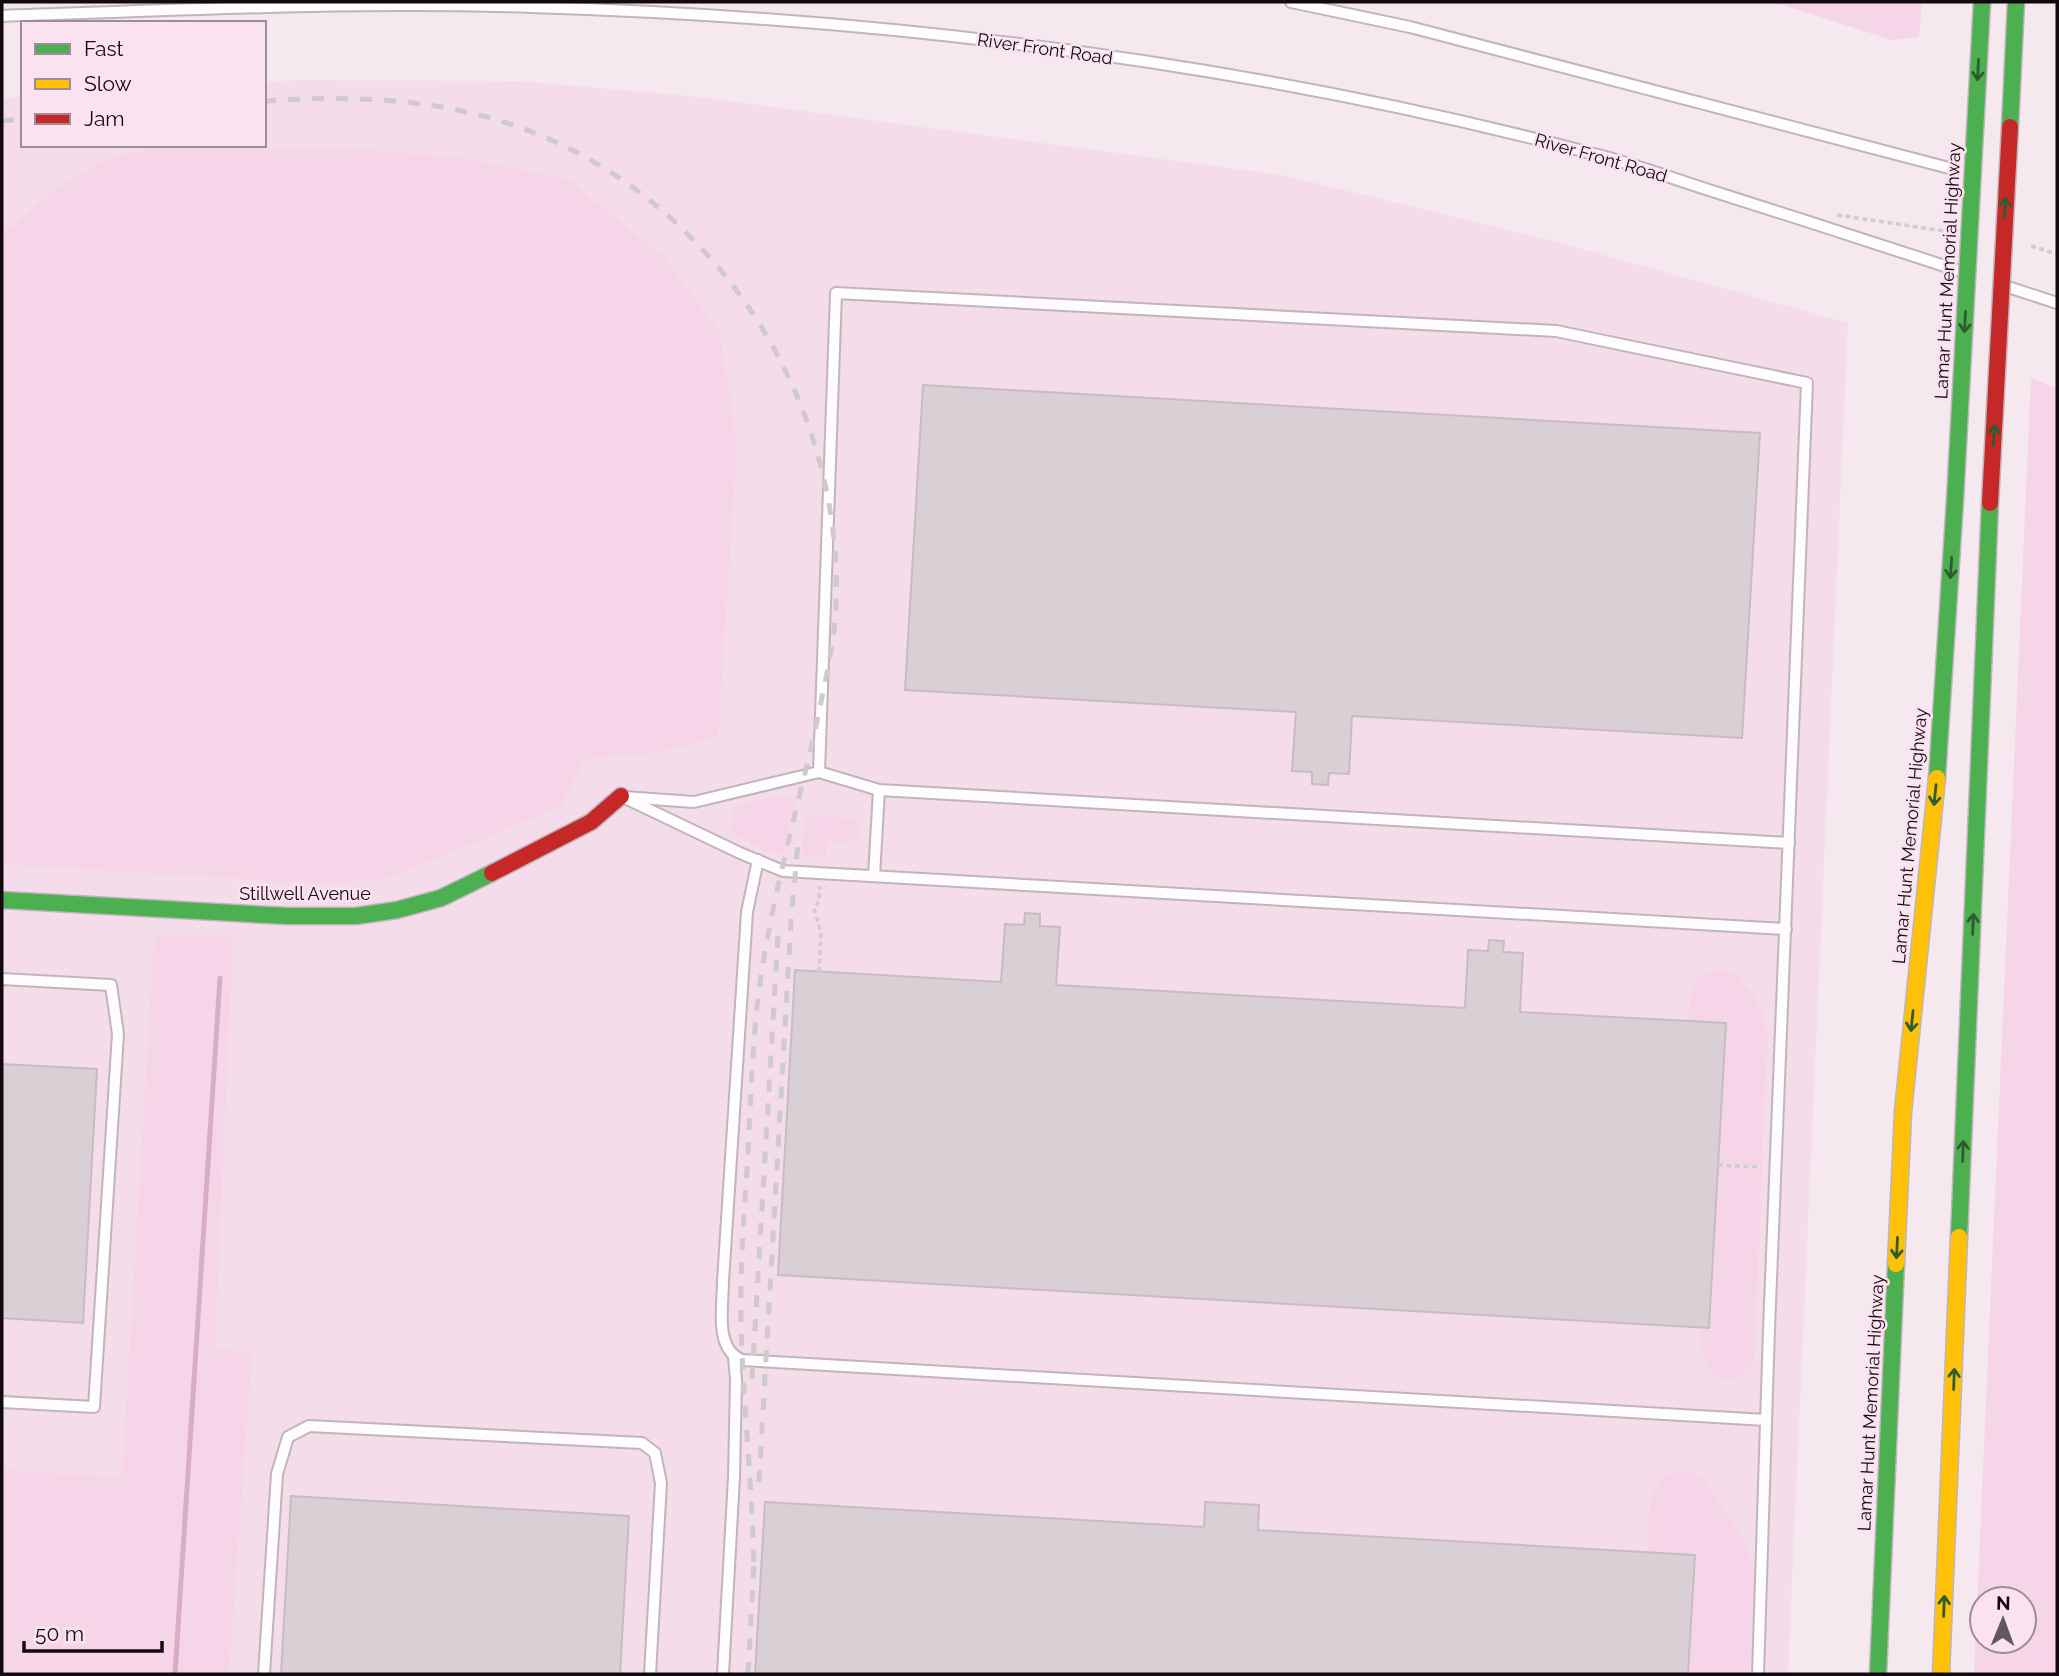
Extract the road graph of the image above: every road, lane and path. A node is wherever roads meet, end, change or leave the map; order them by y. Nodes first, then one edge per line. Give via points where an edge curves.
1 (1292, 2) edge
2 (1982, 2) edge
3 (2016, 2) edge
4 (2, 16) edge
5 (1949, 168) dead end
6 (1825, 214) dead end
7 (1945, 232) dead end
8 (2025, 246) dead end
9 (2057, 254) edge
10 (1980, 278) dead end
11 (1993, 282) dead end
12 (2057, 303) edge
13 (819, 772) junction
14 (879, 790) junction
15 (621, 796) junction
16 (1789, 843) junction
17 (758, 860) junction
18 (821, 873) junction
19 (874, 876) junction
20 (2, 901) edge
21 (1786, 929) junction
22 (818, 972) dead end
23 (2, 979) edge
24 (1718, 1165) dead end
25 (1775, 1168) junction
26 (734, 1357) junction
27 (2, 1402) edge
28 (1766, 1420) junction
29 (264, 1674) edge
30 (650, 1674) edge
31 (723, 1674) edge
32 (1758, 1674) edge
33 (1878, 1674) edge
34 (1941, 1674) edge

1 - 5 lane via 1410,27
2 -> 33 main road, Lamar Hunt Memorial Highway, bridge via 1937,775 1903,1112
34 -> 3 main road, bridge via 1990,503
4 - 10 lane, River Front Road via 316,5 528,7 874,27 1044,47 1281,85 1601,155
6 - 7 path
8 - 9 path
11 - 12 lane
13 - 14 lane
13 - 15 lane via 694,802
13 - 16 lane via 836,293 1556,331 1807,383
14 - 16 lane
14 - 19 lane
15 - 17 lane
15 - 20 main road, Stillwell Avenue via 591,822 560,839 441,898 397,910 356,916 287,916
16 - 21 lane
17 - 18 lane via 783,871
17 - 26 lane via 747,912 723,1281 724,1341
18 - 19 lane
18 - 22 path via 819,901 814,908 821,933
19 - 21 lane
21 - 25 lane
23 - 27 lane via 111,985 118,1034 94,1407
24 - 25 path
25 - 28 lane
26 - 28 lane
26 - 31 lane via 734,1477
28 - 32 lane
29 - 30 lane via 277,1474 288,1437 309,1426 642,1443 655,1453 661,1483

